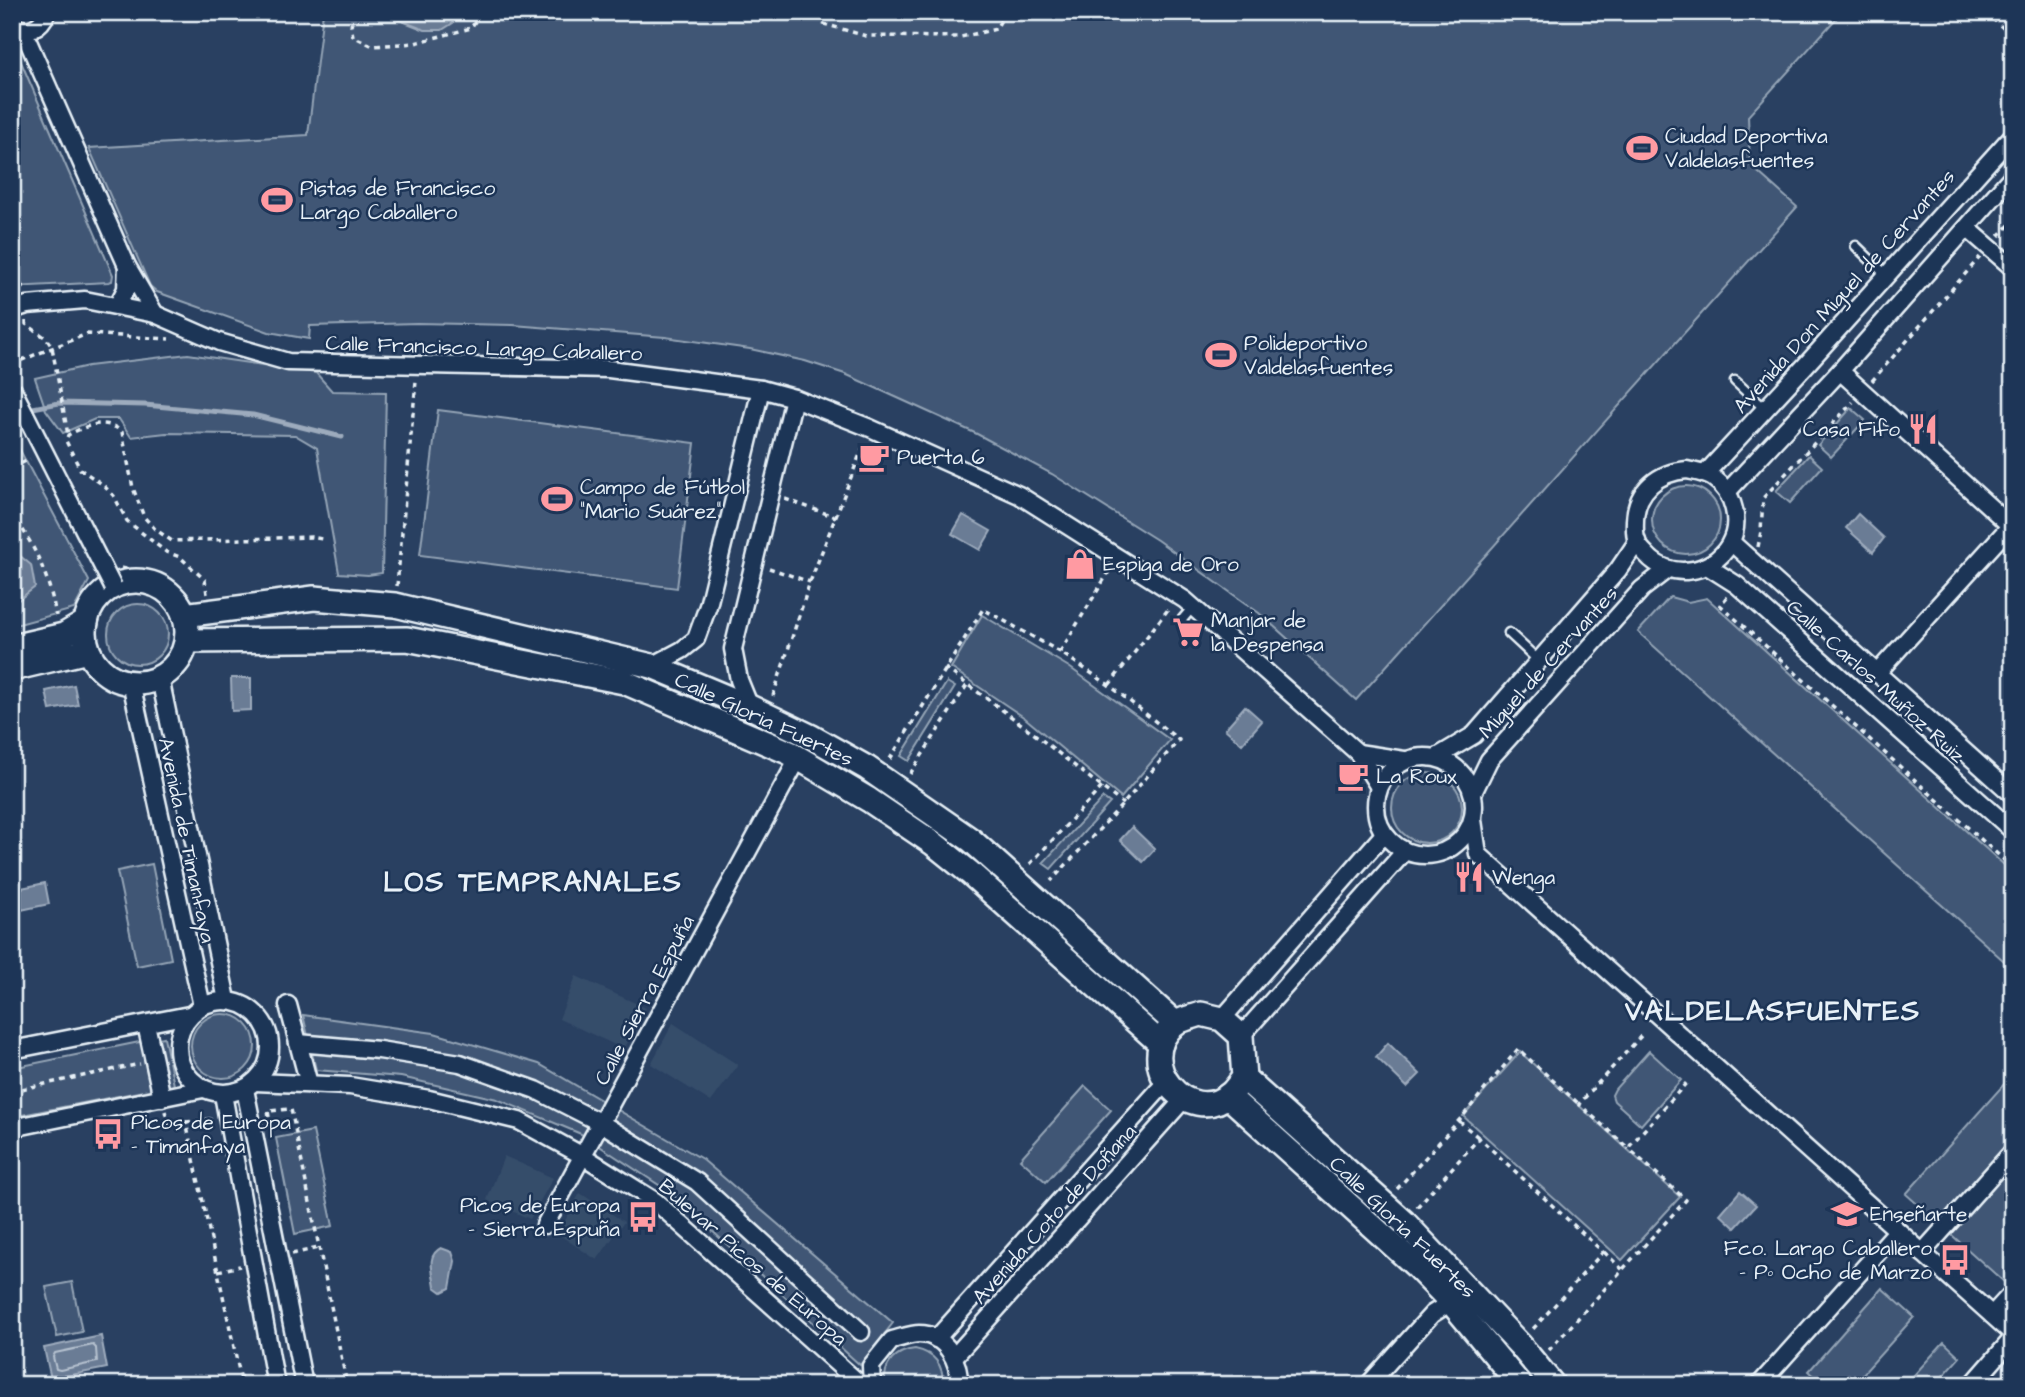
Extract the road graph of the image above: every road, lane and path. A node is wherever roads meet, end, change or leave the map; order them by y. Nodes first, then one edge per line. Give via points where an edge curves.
1 (47, 12) edge
2 (354, 12) edge
3 (481, 12) edge
4 (516, 12) edge
5 (560, 12) edge
6 (664, 12) edge
7 (693, 12) edge
8 (807, 12) edge
9 (1002, 12) edge
10 (1985, 12) edge
11 (18, 28) edge
12 (2003, 28) dead end
13 (2013, 135) edge
14 (2013, 175) edge
15 (1967, 228) junction
16 (1856, 246) dead end
17 (127, 266) junction
18 (2013, 268) edge
19 (1887, 275) junction
20 (117, 306) junction
21 (12, 310) edge
22 (155, 314) junction
23 (180, 339) dead end
24 (52, 347) junction
25 (12, 363) edge
26 (418, 365) junction
27 (1840, 371) junction
28 (1735, 381) dead end
29 (12, 388) edge
30 (761, 389) junction
31 (794, 398) junction
32 (1765, 409) junction
33 (870, 428) junction
34 (68, 435) junction
35 (1704, 474) junction
36 (1727, 492) junction
37 (771, 494) junction
38 (12, 513) edge
39 (836, 517) junction
40 (2012, 525) edge
41 (322, 539) dead end
42 (1637, 542) junction
43 (1731, 542) junction
44 (1117, 557) junction
45 (755, 563) junction
46 (1707, 566) junction
47 (1668, 569) junction
48 (116, 577) junction
49 (810, 582) junction
50 (1179, 596) junction
51 (192, 603) junction
52 (395, 605) junction
53 (1720, 605) dead end
54 (1193, 607) junction
55 (57, 618) dead end
56 (1181, 621) dead end
57 (86, 622) junction
58 (1508, 633) dead end
59 (187, 641) junction
60 (12, 647) edge
61 (89, 650) junction
62 (1060, 652) junction
63 (1539, 662) junction
64 (652, 666) junction
65 (945, 668) junction
66 (12, 669) edge
67 (1877, 673) junction
68 (160, 678) junction
69 (131, 683) junction
70 (968, 684) junction
71 (1109, 685) junction
72 (758, 711) junction
73 (1359, 753) junction
74 (799, 757) junction
75 (1437, 757) junction
76 (1404, 760) junction
77 (888, 761) dead end
78 (910, 774) dead end
79 (1102, 787) junction
80 (1379, 787) junction
81 (1473, 793) junction
82 (2013, 795) edge
83 (1123, 804) junction
84 (1473, 820) junction
85 (2013, 831) edge
86 (1384, 834) junction
87 (1405, 851) junction
88 (1441, 853) junction
89 (1478, 853) junction
90 (1030, 864) dead end
91 (2013, 868) edge
92 (1051, 881) dead end
93 (227, 1000) junction
94 (288, 1005) dead end
95 (195, 1010) junction
96 (1222, 1019) junction
97 (146, 1024) junction
98 (1176, 1024) junction
99 (1241, 1036) junction
100 (1641, 1036) dead end
101 (298, 1043) junction
102 (1161, 1044) junction
103 (12, 1050) edge
104 (153, 1061) junction
105 (1244, 1077) junction
106 (1689, 1080) dead end
107 (1165, 1083) junction
108 (309, 1084) junction
109 (250, 1086) junction
110 (204, 1089) junction
111 (12, 1091) edge
112 (223, 1094) junction
113 (1228, 1096) junction
114 (162, 1098) junction
115 (1184, 1099) junction
116 (1579, 1104) junction
117 (1459, 1121) junction
118 (186, 1122) junction
119 (601, 1123) junction
120 (252, 1124) junction
121 (12, 1128) edge
122 (229, 1128) junction
123 (1479, 1138) junction
124 (1628, 1148) junction
125 (2013, 1151) edge
126 (583, 1156) junction
127 (1384, 1203) junction
128 (1404, 1222) junction
129 (545, 1225) dead end
130 (1897, 1231) junction
131 (1604, 1252) junction
132 (1922, 1253) junction
133 (1623, 1270) junction
134 (2013, 1292) edge
135 (1440, 1301) junction
136 (1992, 1315) junction
137 (861, 1332) dead end
138 (2013, 1336) edge
139 (936, 1339) junction
140 (1519, 1344) junction
141 (955, 1356) junction
142 (1536, 1365) junction
143 (242, 1385) edge
144 (276, 1385) edge
145 (304, 1385) edge
146 (347, 1385) edge
147 (861, 1385) edge
148 (872, 1385) edge
149 (960, 1385) edge
150 (1368, 1385) edge
151 (1520, 1385) edge
152 (1553, 1385) edge
153 (1759, 1385) edge
154 (1972, 1385) edge

1 - 11 street via 38,27
2 - 3 path via 354,36 373,46 415,43 471,29
4 - 5 path via 541,22
6 - 7 path via 678,16
8 - 9 path via 824,23 866,36 961,37 996,29
10 - 12 path
11 - 17 street
13 - 19 street, Avenida Don Miguel de Cervantes
14 - 15 street
15 - 18 street
15 - 27 street
16 - 19 lane
17 - 20 street via 126,289
17 - 22 street
19 - 32 street, Avenida Don Miguel de Cervantes
20 - 21 street, Calle Francisco Largo Caballero via 85,300
20 - 22 street, Calle Francisco Largo Caballero
22 - 26 street, Calle Francisco Largo Caballero via 219,342 288,362
23 - 24 path via 86,334
24 - 25 path
24 - 34 path
26 - 30 street, Calle Francisco Largo Caballero via 609,369
26 - 52 path
27 - 36 street
27 - 40 street
28 - 32 lane
29 - 48 street, bridge
30 - 31 street, Calle Francisco Largo Caballero
30 - 64 street via 696,639
31 - 33 street, Calle Francisco Largo Caballero
31 - 37 street
32 - 35 street, Avenida Don Miguel de Cervantes
33 - 39 path
33 - 44 street, Calle Francisco Largo Caballero via 1019,495
34 - 41 path via 104,423 122,432 144,517 172,541
34 - 51 path via 66,441 80,469 114,496 127,521 205,580 207,593
35 - 36 street
35 - 42 street via 1676,471 1646,488 1635,510
36 - 43 street via 1734,508
37 - 39 path
37 - 45 street
38 - 55 path via 48,578
39 - 49 path
40 - 67 street
42 - 47 street via 1650,558
42 - 63 street, Miguel de Cervantes
43 - 46 street via 1722,556
43 - 67 street, Calle Carlos Muñoz Ruiz
44 - 50 street, Calle Francisco Largo Caballero
44 - 62 path
45 - 49 path
45 - 72 street via 733,649 739,680
46 - 47 street
46 - 85 street, Calle Carlos Muñoz Ruiz via 1737,585
47 - 81 street, Miguel de Cervantes via 1642,589 1489,760
48 - 51 main road via 156,585 178,603
48 - 51 path via 154,575
48 - 57 main road
49 - 72 path
50 - 54 street, Calle Francisco Largo Caballero
50 - 71 path
51 - 52 main road, Calle Gloria Fuertes via 314,598
51 - 59 main road
52 - 64 main road, Calle Gloria Fuertes
53 - 91 path
54 - 56 lane
54 - 73 street, Calle Francisco Largo Caballero
57 - 60 main road via 64,635
57 - 61 main road
58 - 63 lane
59 - 68 main road via 173,669
59 - 74 main road, Calle Gloria Fuertes via 407,639 624,682
61 - 66 main road
61 - 69 main road via 105,673
62 - 65 path via 983,609
62 - 71 path
63 - 75 street, Miguel de Cervantes via 1474,735
64 - 72 main road, Calle Gloria Fuertes
65 - 70 path
65 - 77 path
67 - 82 street, Calle Carlos Muñoz Ruiz
68 - 69 main road
68 - 93 street, Avenida de Timanfaya
69 - 95 street, Avenida de Timanfaya
70 - 78 path
70 - 79 path
71 - 83 path via 1179,740
72 - 98 main road, Calle Gloria Fuertes via 867,768 971,840
73 - 76 street
73 - 80 street, Calle Francisco Largo Caballero
74 - 102 main road, Calle Gloria Fuertes via 943,852
74 - 119 street, Calle Sierra Espuña
75 - 76 street
75 - 81 street via 1461,771
76 - 80 street
79 - 83 path
79 - 90 path
80 - 86 street via 1376,814
81 - 84 street
83 - 92 path
84 - 88 street via 1461,840
84 - 89 street
86 - 87 street
86 - 96 street
87 - 88 street
87 - 99 street
88 - 89 street
89 - 130 street
93 - 95 street
93 - 109 street via 249,1007 269,1031 270,1058
94 - 101 street
95 - 97 street
95 - 110 street via 178,1038 181,1066
96 - 98 main road via 1201,1014
96 - 99 main road
97 - 103 street
97 - 104 street
98 - 102 main road
99 - 105 main road
100 - 116 path
101 - 108 street
101 - 119 street via 460,1063 536,1090
102 - 107 main road via 1158,1060
104 - 111 path
104 - 114 street
105 - 113 main road
105 - 127 main road, Calle Gloria Fuertes
106 - 124 path
107 - 115 main road
107 - 139 street, Avenida Coto de Doñana
108 - 109 street, Bulevar Picos de Europa
108 - 126 street, Bulevar Picos de Europa via 429,1099 519,1121
109 - 112 street
109 - 120 street
110 - 112 street
110 - 114 street
112 - 122 street
113 - 115 main road via 1209,1103
113 - 135 main road, Calle Gloria Fuertes via 1305,1164
114 - 118 path via 169,1126
114 - 121 street
115 - 141 street, Avenida Coto de Doñana
116 - 117 path via 1518,1049
116 - 124 path
117 - 123 path
117 - 127 path
118 - 122 path via 210,1119 213,1131
118 - 143 path
119 - 126 street, Calle Sierra Espuña
119 - 137 street via 696,1182
120 - 145 street
120 - 146 path via 269,1122 268,1111 291,1110
122 - 144 street
123 - 128 path
123 - 131 path
124 - 133 path via 1686,1200
125 - 132 street
126 - 129 street, Calle Sierra Espuña
126 - 147 street, Bulevar Picos de Europa via 655,1201
127 - 128 main road, Calle Gloria Fuertes
128 - 140 main road, Calle Gloria Fuertes
130 - 132 street
130 - 153 street
131 - 133 path
131 - 140 path
132 - 136 street
133 - 142 path
134 - 136 street
135 - 150 street
135 - 151 main road, Calle Gloria Fuertes
136 - 138 street
138 - 154 street
139 - 141 street
139 - 148 street via 920,1334 892,1340 871,1366
140 - 142 main road, Calle Gloria Fuertes
141 - 149 street
142 - 152 main road, Calle Gloria Fuertes

